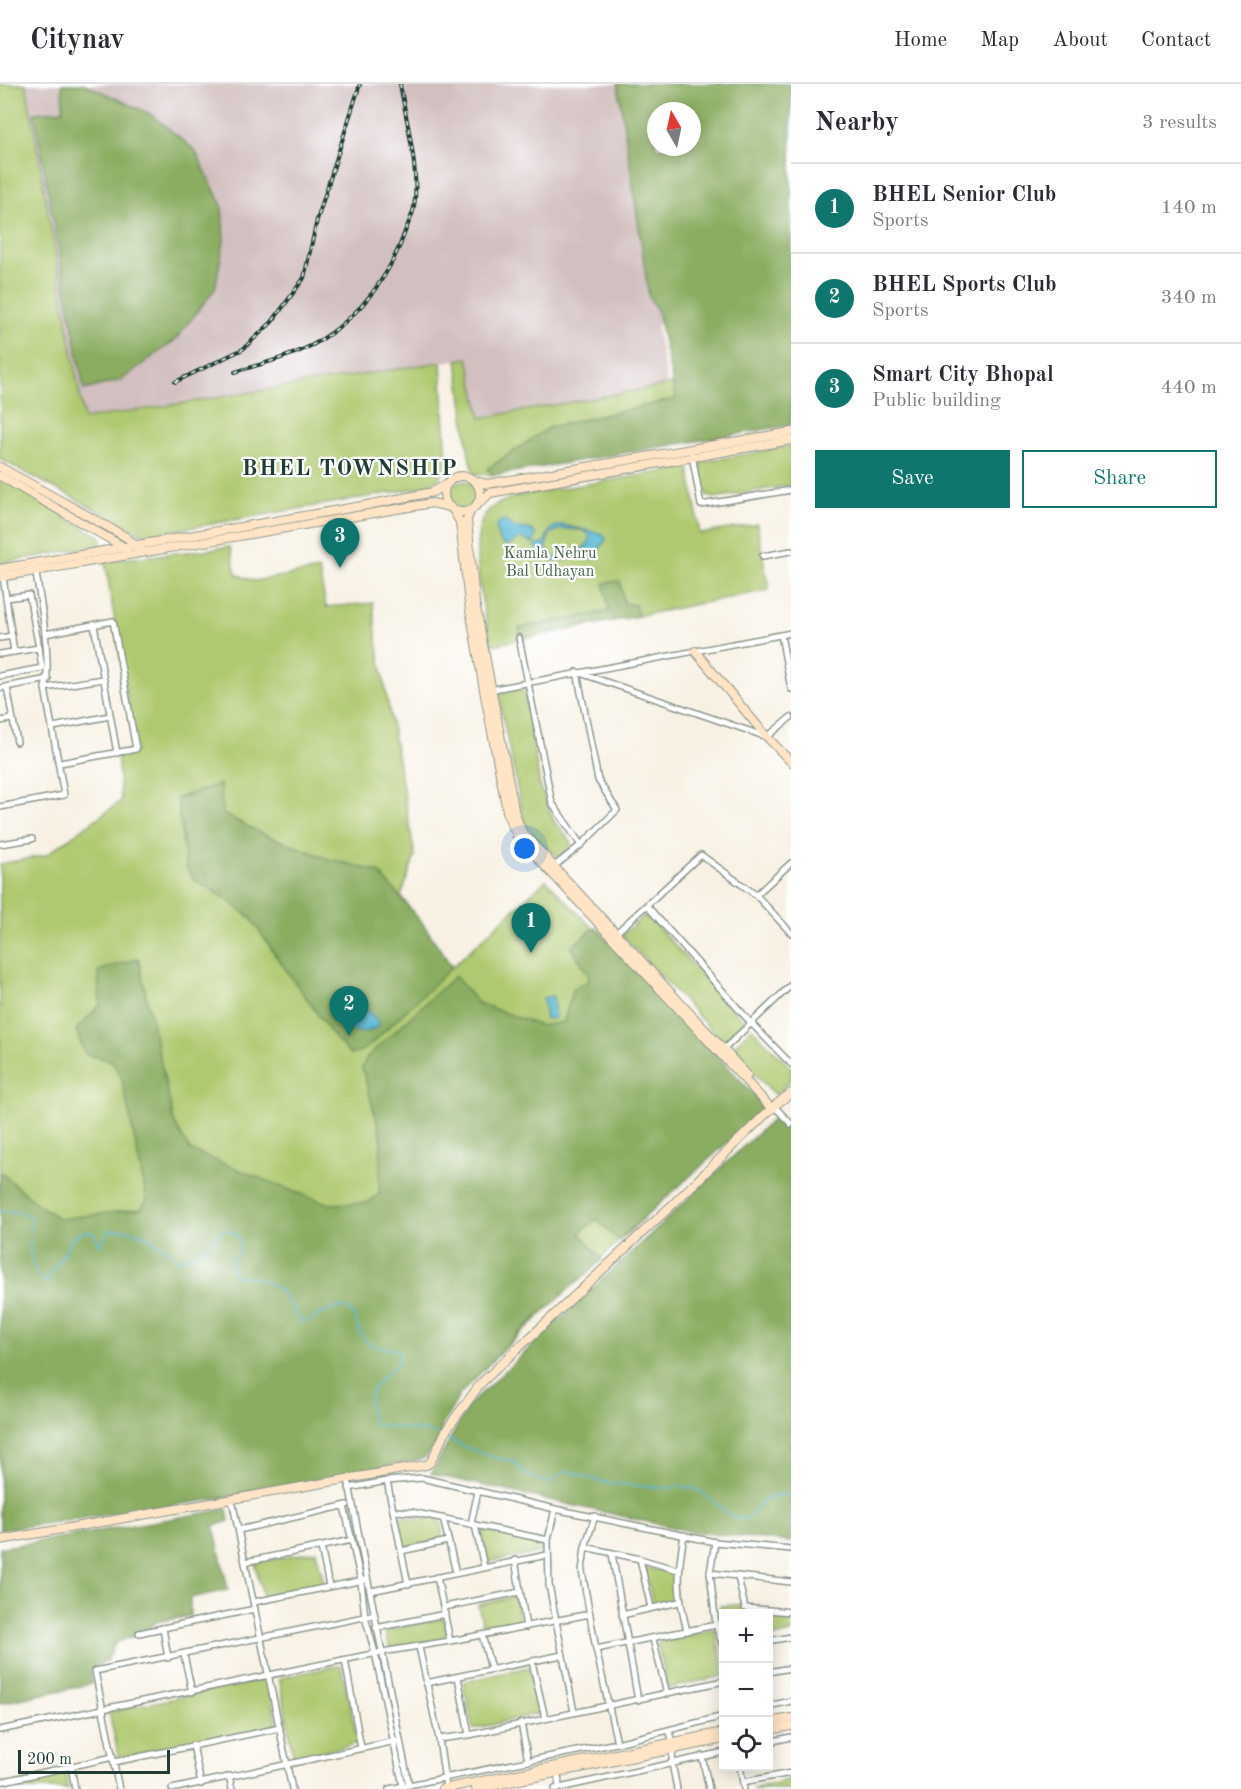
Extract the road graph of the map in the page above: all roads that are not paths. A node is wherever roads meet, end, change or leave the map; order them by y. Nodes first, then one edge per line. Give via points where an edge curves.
1 (791, 432) edge
2 (791, 440) edge
3 (691, 453) junction
4 (0, 467) edge
5 (0, 476) edge
6 (474, 480) junction
7 (448, 483) junction
8 (791, 490) edge
9 (474, 508) junction
10 (451, 509) junction
11 (126, 548) junction
12 (136, 551) junction
13 (791, 551) edge
14 (763, 556) dead end
15 (468, 557) junction
16 (70, 561) junction
17 (35, 567) junction
18 (1, 574) edge
19 (6, 598) junction
20 (94, 625) junction
21 (791, 633) edge
22 (45, 634) junction
23 (781, 635) junction
24 (12, 636) junction
25 (519, 638) dead end
26 (0, 639) edge
27 (39, 648) junction
28 (695, 651) junction
29 (14, 652) junction
30 (0, 654) edge
31 (577, 672) junction
32 (0, 676) edge
33 (48, 679) junction
34 (104, 679) junction
35 (527, 682) junction
36 (7, 687) junction
37 (0, 688) edge
38 (45, 688) junction
39 (791, 689) edge
40 (488, 690) junction
41 (110, 716) junction
42 (791, 717) edge
43 (12, 719) junction
44 (0, 721) edge
45 (53, 726) junction
46 (767, 737) junction
47 (17, 742) dead end
48 (117, 753) junction
49 (791, 762) edge
50 (60, 764) junction
51 (0, 807) edge
52 (32, 839) dead end
53 (0, 844) edge
54 (582, 844) junction
55 (791, 863) edge
56 (551, 868) junction
57 (756, 895) junction
58 (646, 906) junction
59 (791, 933) edge
60 (614, 935) junction
61 (791, 985) edge
62 (751, 1023) junction
63 (722, 1051) junction
64 (791, 1064) edge
65 (791, 1093) edge
66 (773, 1107) junction
67 (791, 1124) edge
68 (387, 1481) junction
69 (349, 1484) junction
70 (478, 1491) junction
71 (232, 1500) junction
72 (352, 1503) junction
73 (344, 1506) junction
74 (555, 1509) junction
75 (393, 1511) junction
76 (595, 1516) junction
77 (443, 1518) junction
78 (473, 1524) junction
79 (238, 1530) junction
80 (684, 1535) junction
81 (360, 1537) junction
82 (0, 1540) edge
83 (352, 1540) junction
84 (548, 1540) junction
85 (448, 1542) junction
86 (715, 1542) junction
87 (321, 1547) junction
88 (585, 1547) junction
89 (791, 1549) edge
90 (401, 1551) junction
91 (612, 1554) junction
92 (547, 1555) junction
93 (640, 1559) junction
94 (515, 1560) junction
95 (245, 1562) junction
96 (484, 1566) junction
97 (678, 1570) junction
98 (456, 1573) junction
99 (710, 1573) junction
100 (437, 1577) junction
101 (738, 1577) junction
102 (368, 1579) junction
103 (361, 1581) junction
104 (791, 1582) edge
105 (408, 1584) junction
106 (329, 1586) junction
107 (371, 1591) junction
108 (520, 1592) junction
109 (254, 1602) junction
110 (679, 1602) junction
111 (651, 1608) junction
112 (255, 1609) junction
113 (444, 1610) junction
114 (791, 1612) edge
115 (590, 1614) junction
116 (374, 1615) junction
117 (622, 1615) junction
118 (365, 1617) junction
119 (555, 1620) junction
120 (717, 1625) junction
121 (526, 1627) junction
122 (163, 1628) junction
123 (376, 1628) junction
124 (687, 1631) junction
125 (140, 1633) dead end
126 (719, 1633) edge
127 (482, 1635) junction
128 (791, 1637) edge
129 (261, 1638) junction
130 (653, 1639) junction
131 (773, 1640) edge
132 (450, 1641) junction
133 (627, 1643) junction
134 (419, 1647) junction
135 (596, 1648) junction
136 (382, 1652) junction
137 (375, 1653) junction
138 (184, 1655) junction
139 (562, 1655) junction
140 (168, 1658) junction
141 (345, 1660) junction
142 (532, 1662) junction
143 (791, 1668) edge
144 (491, 1669) junction
145 (773, 1671) edge
146 (268, 1676) junction
147 (459, 1677) junction
148 (719, 1682) edge
149 (426, 1683) junction
150 (192, 1692) junction
151 (667, 1694) junction
152 (638, 1700) junction
153 (791, 1701) edge
154 (609, 1705) junction
155 (773, 1705) edge
156 (103, 1709) junction
157 (574, 1712) junction
158 (719, 1717) edge
159 (545, 1718) junction
160 (791, 1718) edge
161 (773, 1721) edge
162 (521, 1723) junction
163 (791, 1726) edge
164 (280, 1728) junction
165 (773, 1729) edge
166 (0, 1730) edge
167 (669, 1731) junction
168 (719, 1733) edge
169 (469, 1735) junction
170 (791, 1737) edge
171 (439, 1739) junction
172 (719, 1740) edge
173 (397, 1741) junction
174 (773, 1741) edge
175 (617, 1743) junction
176 (193, 1745) junction
177 (672, 1746) junction
178 (361, 1748) junction
179 (719, 1753) edge
180 (702, 1756) junction
181 (549, 1757) junction
182 (113, 1760) junction
183 (528, 1761) junction
184 (288, 1763) junction
185 (672, 1763) junction
186 (70, 1766) junction
187 (557, 1769) junction
188 (741, 1771) edge
189 (791, 1773) edge
190 (229, 1776) junction
191 (445, 1777) junction
192 (591, 1781) junction
193 (0, 1782) edge
194 (743, 1782) junction
195 (201, 1784) junction
196 (406, 1786) junction
197 (444, 1788) edge
198 (75, 1789) edge
199 (119, 1789) edge
200 (171, 1789) edge
201 (232, 1789) edge
202 (292, 1789) edge
203 (389, 1789) edge
204 (476, 1789) edge
205 (558, 1789) edge
206 (593, 1789) edge
207 (677, 1789) edge
208 (709, 1789) edge
209 (744, 1789) edge

1 - 3 main road
2 - 3 main road
3 - 6 main road via 487,484
3 - 8 street via 701,505
3 - 9 main road via 490,493
4 - 12 main road via 126,537
5 - 11 main road
6 - 7 main road via 458,477
6 - 9 main road via 481,495
7 - 10 main road via 444,498
7 - 12 main road via 433,492
9 - 10 main road via 465,512
9 - 15 main road via 467,519
10 - 12 main road via 432,503 145,553
10 - 15 main road via 460,522
11 - 12 main road
11 - 16 main road
12 - 16 main road
13 - 14 street
15 - 40 main road
16 - 17 main road
17 - 18 main road
17 - 22 street
18 - 19 street
19 - 24 street
19 - 27 street via 29,595
20 - 22 street
20 - 34 street
20 - 48 street via 113,621 136,749
21 - 23 street
22 - 33 street
23 - 28 street
23 - 39 street
24 - 26 street
24 - 29 street
25 - 35 street
27 - 29 street
27 - 32 street via 42,668
28 - 31 street
28 - 46 main road
29 - 30 street
31 - 35 street
31 - 46 street
31 - 54 street via 598,780 617,810
33 - 36 street
33 - 38 street
34 - 38 street
34 - 41 street
35 - 40 street
35 - 54 street via 552,803
36 - 37 street
36 - 43 street
38 - 45 street
40 - 56 main road via 515,814 522,832
41 - 45 street
41 - 48 street
42 - 46 street
43 - 44 street
43 - 47 street
45 - 50 street
46 - 49 main road
48 - 50 street
50 - 51 street via 64,795
52 - 53 street
54 - 56 street
55 - 57 street
56 - 60 main road
57 - 58 street via 701,855
57 - 59 street
58 - 60 street
58 - 62 street
60 - 63 main road
61 - 62 street
62 - 63 street
62 - 64 street
63 - 66 main road
65 - 66 main road
66 - 67 street
66 - 69 main road via 481,1383 447,1429 430,1463
68 - 69 street
68 - 70 street via 422,1478
68 - 75 street
69 - 71 main road
69 - 72 street
70 - 74 street
70 - 78 street
71 - 79 street
71 - 82 main road
72 - 73 street
72 - 81 street
73 - 79 street
73 - 83 street
74 - 76 street
74 - 84 street
75 - 77 street
75 - 90 street
76 - 80 street
76 - 88 street
77 - 78 street
77 - 85 street
78 - 84 street
78 - 96 street
79 - 95 street
80 - 86 street
80 - 97 street
81 - 83 street
81 - 102 street
83 - 87 street
83 - 103 street
84 - 92 street
85 - 90 street
85 - 98 street
86 - 89 street
86 - 99 street
87 - 95 street
87 - 106 street
88 - 91 street
88 - 115 street via 582,1571
90 - 105 street
91 - 93 street
91 - 117 street
92 - 94 street
92 - 119 street
93 - 97 street
93 - 111 street
94 - 96 street
94 - 108 street
95 - 109 street
96 - 98 street
97 - 110 street
98 - 100 street
99 - 101 street
99 - 120 street
100 - 105 street
100 - 113 street
101 - 104 street
101 - 114 street via 745,1608
102 - 103 street
102 - 107 street
103 - 106 street
103 - 118 street
105 - 107 street
106 - 109 street
107 - 116 street
108 - 113 street
108 - 121 street
109 - 112 street
110 - 111 street
110 - 124 street
111 - 117 street
112 - 122 street
112 - 129 street
113 - 123 street
113 - 132 street
115 - 119 street
115 - 135 street
116 - 118 street
116 - 123 street
117 - 133 street
118 - 129 street
118 - 137 street
119 - 121 street
119 - 139 street
120 - 124 street
120 - 126 street
121 - 127 street
122 - 125 street
122 - 140 street
123 - 136 street
124 - 130 street
127 - 132 street
127 - 144 street
128 - 131 street
129 - 138 street
129 - 146 street
130 - 133 street
130 - 151 street
132 - 134 street
133 - 135 street
133 - 152 street
134 - 136 street
134 - 149 street
135 - 154 street
136 - 137 street
136 - 173 street
137 - 141 street
137 - 173 street
138 - 140 street
138 - 150 street
139 - 142 street
139 - 157 street
140 - 156 street via 95,1671
141 - 146 street
141 - 178 street
142 - 144 street
142 - 159 street
143 - 145 street
144 - 147 street
146 - 150 street
146 - 164 street
147 - 149 street
147 - 169 street
148 - 151 street
149 - 171 street
150 - 156 street
151 - 152 street
152 - 154 street
153 - 155 street
154 - 157 street
154 - 175 street
156 - 166 street
156 - 182 street
157 - 159 street
158 - 167 street
159 - 162 street
160 - 161 main road
162 - 169 street
162 - 183 street
163 - 165 main road
164 - 176 street
164 - 184 street
167 - 175 street
167 - 177 street
168 - 177 main road
169 - 171 street
170 - 174 street
171 - 191 street
172 - 177 main road
173 - 178 street
173 - 196 street
175 - 181 street
176 - 182 street
176 - 195 street
177 - 185 street
177 - 187 main road
178 - 184 street
179 - 180 street
180 - 185 street
180 - 208 street
181 - 183 street
181 - 187 street
182 - 186 street
182 - 199 street
183 - 191 street
184 - 190 street
184 - 202 street
185 - 192 street
185 - 207 street
186 - 193 street
186 - 198 street
187 - 197 main road
187 - 204 main road
187 - 205 street
188 - 194 street
189 - 194 street
190 - 195 street
190 - 201 street
191 - 196 street
191 - 197 street
192 - 205 street
192 - 206 street
194 - 209 street
195 - 200 street
196 - 203 street

